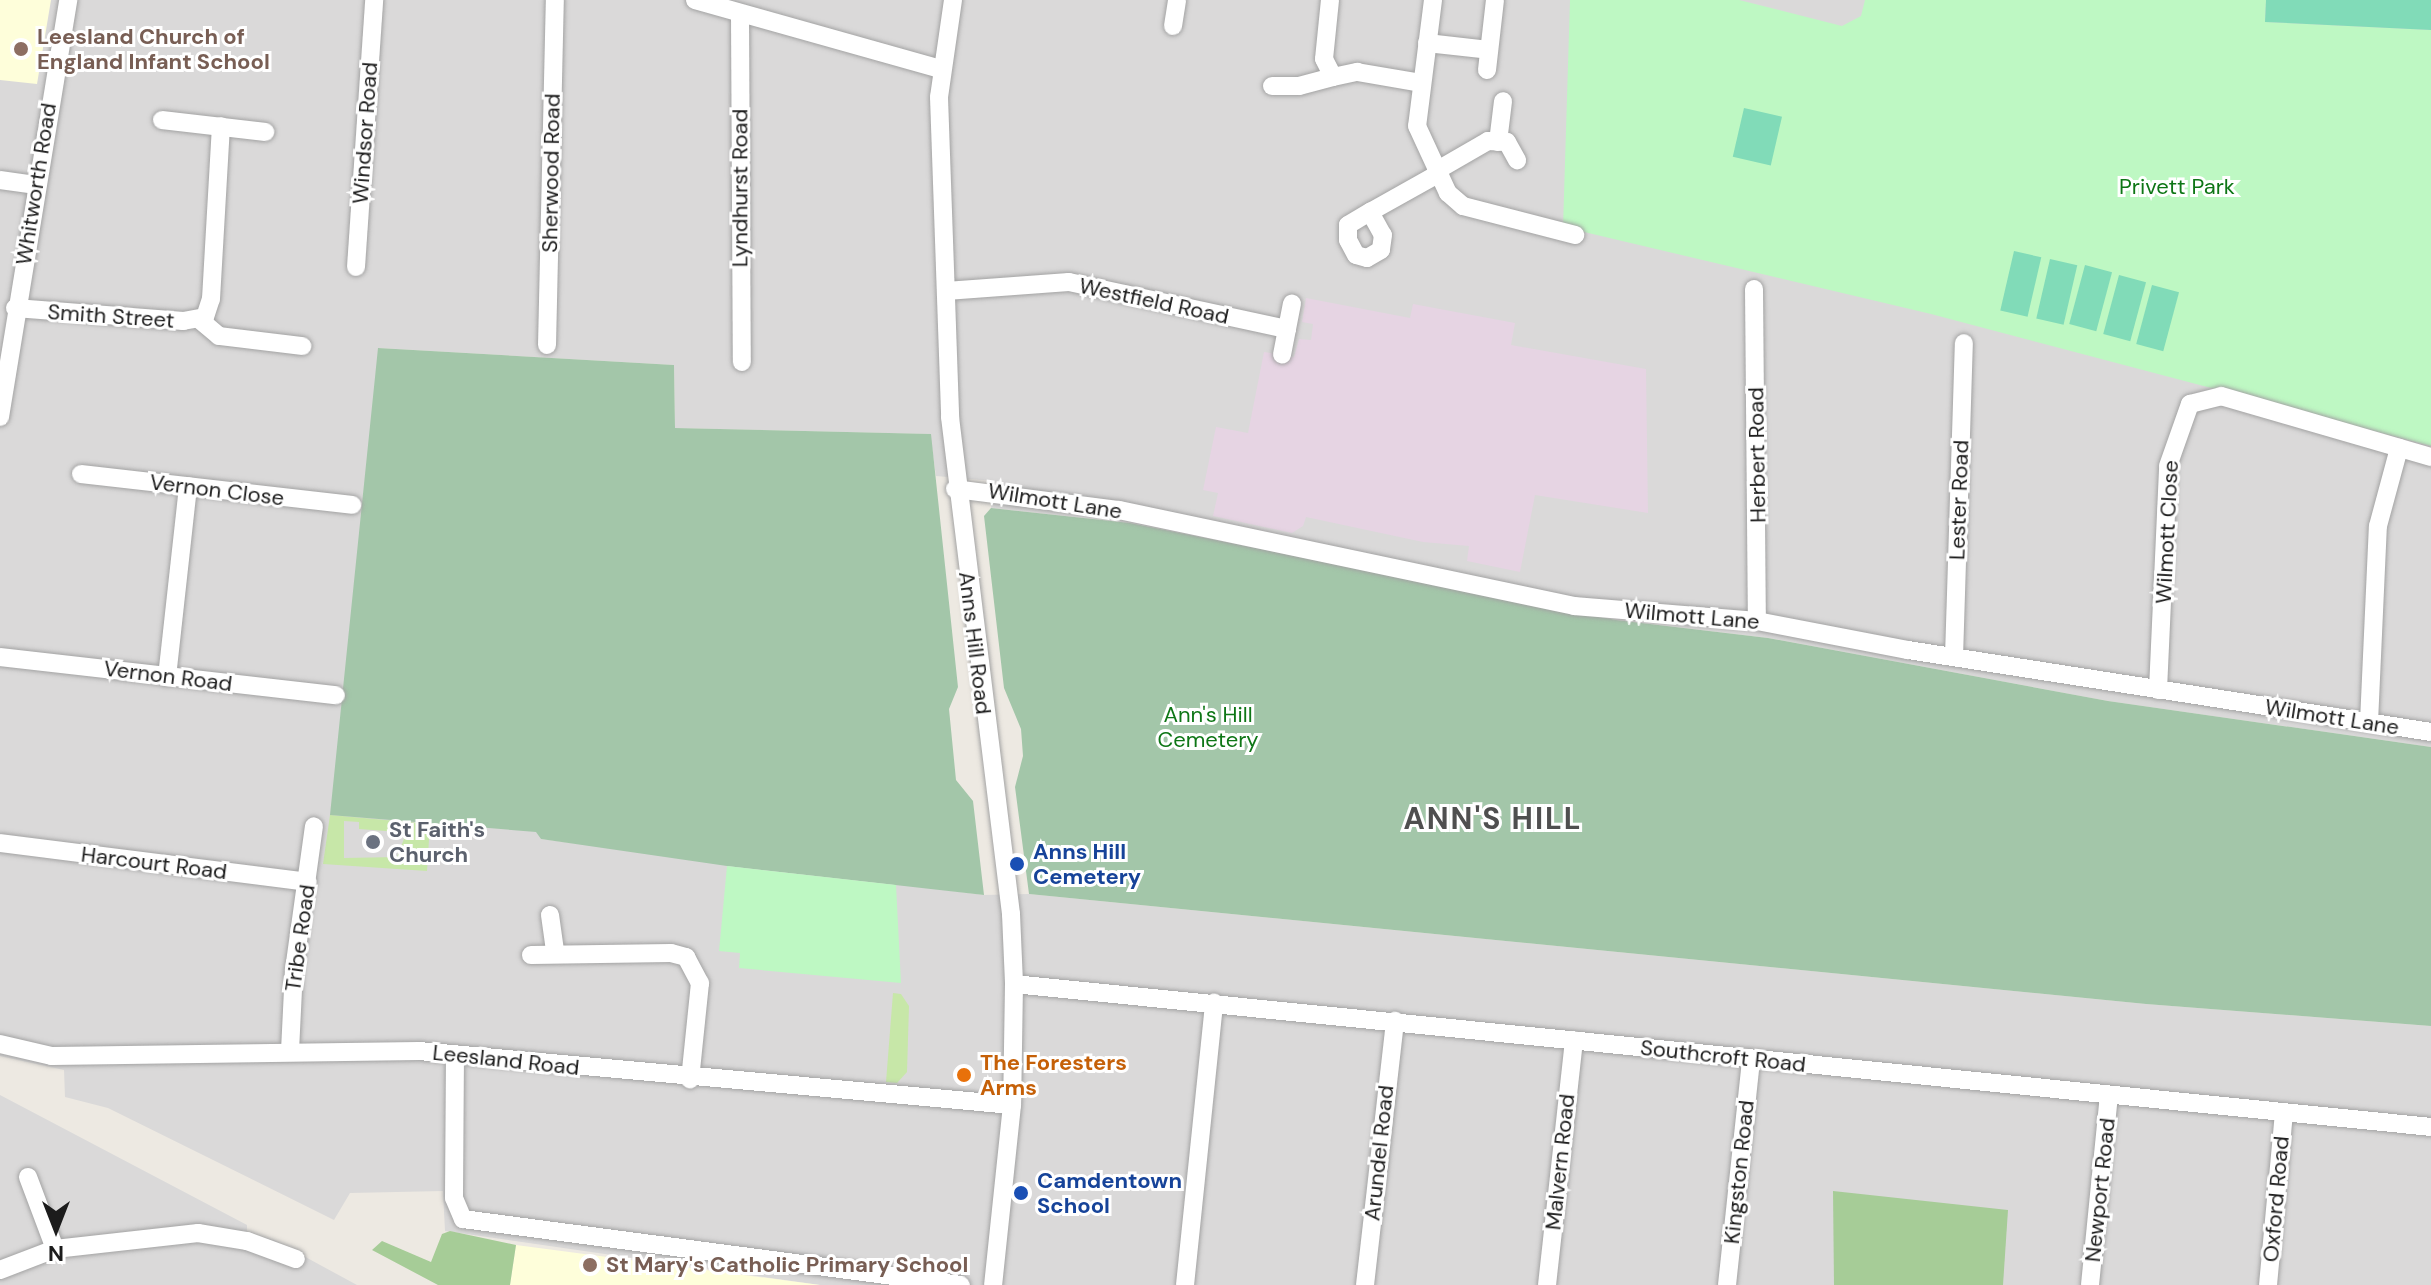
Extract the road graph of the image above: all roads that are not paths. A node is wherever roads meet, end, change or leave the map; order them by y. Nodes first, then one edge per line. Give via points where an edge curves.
1 (68, 0) edge
2 (374, 0) edge
3 (555, 0) edge
4 (698, 0) edge
5 (953, 0) edge
6 (1177, 0) edge
7 (1330, 0) edge
8 (1433, 0) edge
9 (1495, 0) edge
10 (740, 15) junction
11 (1173, 26) dead end
12 (1427, 43) junction
13 (1489, 50) junction
14 (940, 69) junction
15 (1487, 70) dead end
16 (1333, 77) junction
17 (1422, 83) junction
18 (1272, 86) dead end
19 (1503, 101) dead end
20 (162, 120) dead end
21 (221, 126) junction
22 (265, 132) dead end
23 (1498, 142) junction
24 (1517, 160) dead end
25 (1437, 172) junction
26 (0, 180) edge
27 (37, 185) junction
28 (1370, 212) dead end
29 (1575, 235) dead end
30 (356, 267) dead end
31 (1754, 289) dead end
32 (946, 291) junction
33 (1292, 303) dead end
34 (15, 308) junction
35 (200, 320) junction
36 (1287, 329) junction
37 (1964, 343) dead end
38 (547, 345) dead end
39 (302, 346) dead end
40 (1282, 355) dead end
41 (4, 362) edge
42 (742, 362) dead end
43 (0, 417) edge
44 (2399, 448) junction
45 (2431, 457) edge
46 (81, 474) dead end
47 (188, 486) junction
48 (955, 489) junction
49 (352, 505) dead end
50 (1757, 621) junction
51 (0, 657) edge
52 (1954, 657) junction
53 (167, 677) junction
54 (2158, 690) junction
55 (336, 695) dead end
56 (2369, 722) junction
57 (2431, 732) edge
58 (314, 826) dead end
59 (0, 843) edge
60 (308, 882) junction
61 (550, 915) dead end
62 (555, 952) junction
63 (531, 955) dead end
64 (1014, 984) junction
65 (1214, 1002) junction
66 (1395, 1021) junction
67 (1574, 1040) junction
68 (0, 1044) edge
69 (290, 1051) junction
70 (455, 1054) junction
71 (1751, 1059) junction
72 (690, 1079) junction
73 (2109, 1095) junction
74 (1012, 1105) junction
75 (2284, 1113) junction
76 (2431, 1127) edge
77 (28, 1177) dead end
78 (55, 1249) junction
79 (296, 1259) dead end
80 (6, 1268) edge
81 (19, 1285) edge
82 (961, 1285) edge
83 (993, 1285) edge
84 (1185, 1285) edge
85 (1365, 1285) edge
86 (1547, 1285) edge
87 (1727, 1285) edge
88 (2090, 1285) edge
89 (2268, 1285) edge

1 - 27 street, Whitworth Road
2 - 30 street, Windsor Road
3 - 38 street, Sherwood Road
4 - 10 street
5 - 14 street, Anns Hill Road
6 - 11 street
7 - 16 street via 1324,59
8 - 12 street
9 - 13 street
10 - 14 street
10 - 42 street, Lyndhurst Road
12 - 13 street
12 - 17 street
13 - 15 street
14 - 32 street, Anns Hill Road
16 - 17 street via 1357,72
16 - 18 street
17 - 25 street via 1417,126
19 - 23 street
20 - 21 street
21 - 22 street
21 - 35 street, Smith Street via 211,299
23 - 24 street via 1507,142
23 - 25 street via 1488,141
25 - 28 street
25 - 29 street via 1463,206
26 - 27 street
27 - 34 street, Whitworth Road
31 - 50 street, Herbert Road
32 - 36 street, Westfield Road via 1069,282
32 - 48 street, Anns Hill Road
33 - 36 street
34 - 35 street, Smith Street
34 - 41 street, Whitworth Road
35 - 39 street via 219,336
36 - 40 street
37 - 52 street, Lester Road
41 - 43 street, Whitworth Road
44 - 45 street, Wilmott Close
44 - 54 street, Wilmott Close via 2221,396 2190,404 2168,466
44 - 56 street via 2376,538
46 - 47 street, Vernon Close
47 - 49 street, Vernon Close
47 - 53 street
48 - 50 street, Wilmott Lane via 1119,510 1574,606
48 - 64 street, Anns Hill Road via 1011,914
50 - 52 street, Wilmott Lane
51 - 53 street, Vernon Road
52 - 54 street, Wilmott Lane
53 - 55 street, Vernon Road
54 - 56 street, Wilmott Lane
56 - 57 street, Wilmott Lane
58 - 60 street, Tribe Road
59 - 60 street, Harcourt Road
60 - 69 street, Tribe Road via 293,984
61 - 62 street
62 - 63 street
62 - 72 street via 671,953 690,961 700,983
64 - 65 street, Southcroft Road
64 - 74 street, Anns Hill Road
65 - 66 street, Southcroft Road
65 - 84 street
66 - 67 street, Southcroft Road
66 - 85 street, Arundel Road
67 - 71 street, Southcroft Road
67 - 86 street, Malvern Road
68 - 69 street, Leesland Road via 52,1056
69 - 70 street, Leesland Road
70 - 72 street, Leesland Road
70 - 82 street via 454,1198 463,1219
71 - 73 street, Southcroft Road
71 - 87 street, Kingston Road
72 - 74 street, Leesland Road
73 - 75 street, Southcroft Road
73 - 88 street, Newport Road
74 - 83 street, Anns Hill Road
75 - 76 street, Southcroft Road
75 - 89 street, Oxford Road
77 - 78 street
78 - 79 street via 198,1233 247,1241
78 - 80 street
80 - 81 street

